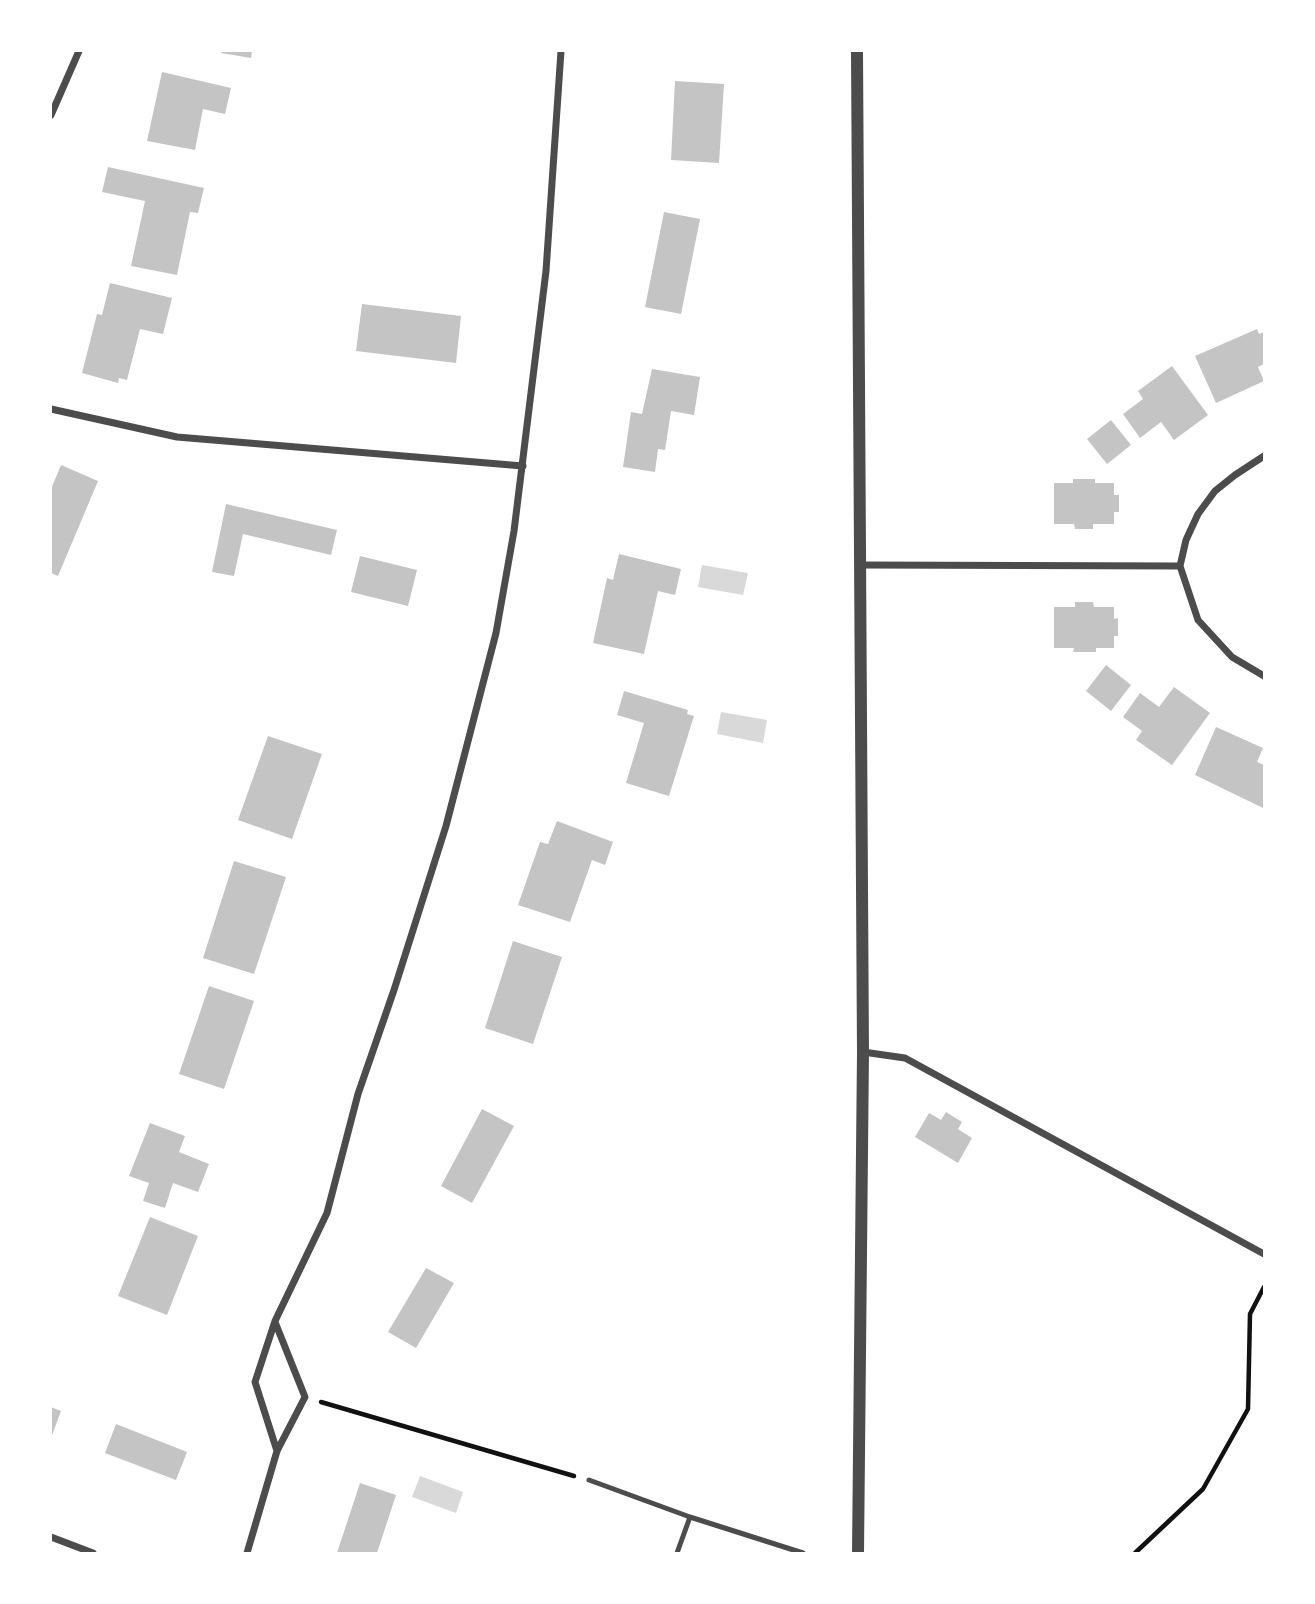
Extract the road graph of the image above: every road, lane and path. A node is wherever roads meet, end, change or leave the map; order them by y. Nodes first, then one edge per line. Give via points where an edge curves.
1 (79, 51) edge
2 (561, 51) edge
3 (857, 51) edge
4 (51, 115) edge
5 (51, 409) edge
6 (1264, 456) edge
7 (523, 466) junction
8 (861, 565) junction
9 (1180, 566) junction
10 (1264, 676) edge
11 (863, 1052) junction
12 (1264, 1254) edge
13 (1264, 1287) edge
14 (275, 1321) junction
15 (305, 1397) junction
16 (278, 1451) junction
17 (589, 1480) joint
18 (690, 1517) junction
19 (51, 1537) edge
20 (93, 1553) edge
21 (247, 1553) edge
22 (677, 1553) edge
23 (803, 1553) edge
24 (858, 1553) edge
25 (1135, 1553) edge

1 - 4 street
2 - 7 street via 546,271
3 - 8 street
5 - 7 street via 177,437
6 - 9 street via 1215,491 1198,514
7 - 14 street via 496,633 446,826 358,1094 327,1213
8 - 9 street
8 - 11 street
9 - 10 street via 1198,620 1232,657
11 - 12 street via 905,1058
11 - 24 street
13 - 25 path via 1250,1314 1248,1409 1203,1489
14 - 15 street
14 - 16 street via 255,1382
15 - 16 street
15 - 17 path
16 - 21 street
17 - 18 lane
18 - 22 lane
18 - 23 lane
19 - 20 street

